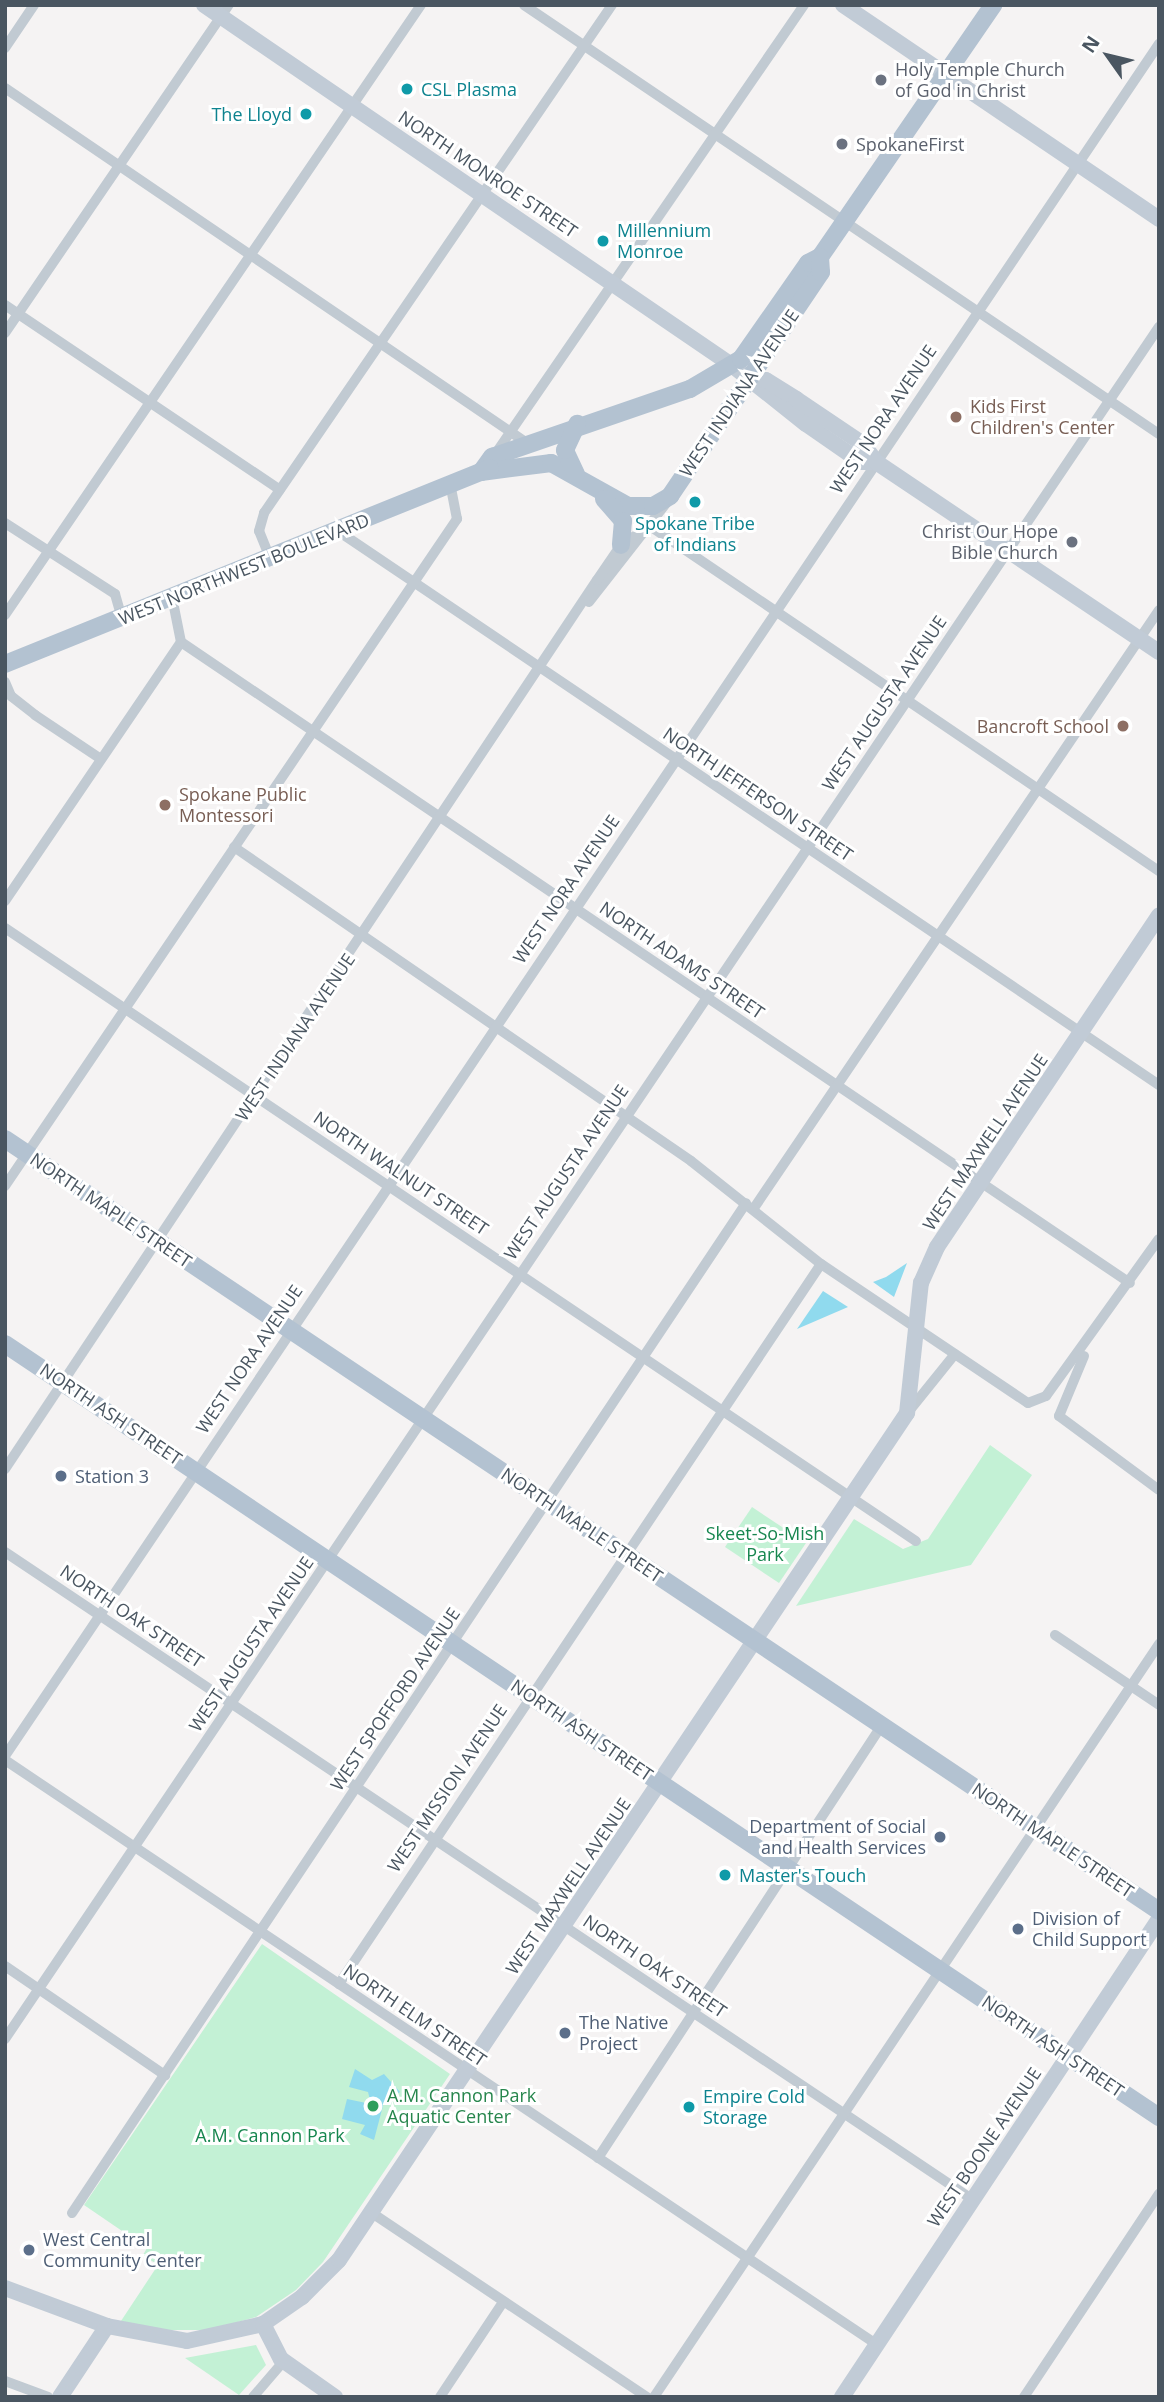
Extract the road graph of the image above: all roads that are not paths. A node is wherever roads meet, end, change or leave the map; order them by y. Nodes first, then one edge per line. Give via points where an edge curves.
1 (34, 5) edge
2 (204, 5) edge
3 (421, 5) edge
4 (524, 5) edge
5 (612, 5) edge
6 (804, 5) edge
7 (843, 5) edge
8 (993, 5) edge
9 (225, 11) edge
10 (1159, 44) edge
11 (585, 46) junction
12 (5, 48) edge
13 (946, 75) junction
14 (5, 88) edge
15 (353, 106) junction
16 (716, 134) junction
17 (1078, 164) junction
18 (120, 166) junction
19 (483, 194) junction
20 (1159, 219) edge
21 (844, 223) junction
22 (250, 254) junction
23 (820, 257) junction
24 (615, 284) junction
25 (5, 305) edge
26 (977, 311) junction
27 (18, 314) junction
28 (1159, 327) edge
29 (5, 333) edge
30 (381, 343) junction
31 (733, 366) junction
32 (749, 378) junction
33 (1109, 400) junction
34 (150, 402) junction
35 (569, 427) junction
36 (511, 432) junction
37 (1159, 434) edge
38 (527, 443) junction
39 (876, 462) junction
40 (494, 469) junction
41 (585, 482) junction
42 (450, 484) junction
43 (280, 490) junction
44 (670, 496) junction
45 (5, 523) edge
46 (650, 526) junction
47 (338, 531) junction
48 (621, 545) junction
49 (1007, 550) junction
50 (48, 551) junction
51 (270, 558) junction
52 (414, 583) junction
53 (172, 597) junction
54 (585, 606) junction
55 (776, 610) junction
56 (1159, 610) edge
57 (5, 615) edge
58 (122, 618) junction
59 (1139, 639) junction
60 (181, 642) junction
61 (1159, 652) edge
62 (6, 667) edge
63 (542, 669) junction
64 (908, 700) junction
65 (312, 732) junction
66 (101, 759) junction
67 (675, 759) junction
68 (1037, 790) junction
69 (442, 819) junction
70 (234, 846) junction
71 (806, 849) junction
72 (1159, 871) edge
73 (5, 901) edge
74 (573, 909) junction
75 (1159, 916) edge
76 (5, 928) edge
77 (363, 935) junction
78 (936, 938) junction
79 (705, 997) junction
80 (125, 1008) junction
81 (495, 1026) junction
82 (1080, 1034) junction
83 (836, 1086) junction
84 (1159, 1086) edge
85 (254, 1096) junction
86 (625, 1116) junction
87 (5, 1139) edge
88 (27, 1154) junction
89 (980, 1184) junction
90 (388, 1185) junction
91 (5, 1186) edge
92 (750, 1205) junction
93 (1159, 1239) edge
94 (158, 1241) junction
95 (821, 1264) junction
96 (518, 1273) junction
97 (1130, 1283) junction
98 (916, 1327) junction
99 (291, 1330) junction
100 (1092, 1338) junction
101 (5, 1344) edge
102 (955, 1354) junction
103 (644, 1356) junction
104 (63, 1382) junction
105 (723, 1410) junction
106 (907, 1413) junction
107 (422, 1418) junction
108 (5, 1469) edge
109 (195, 1470) junction
110 (1159, 1490) edge
111 (850, 1497) junction
112 (547, 1502) junction
113 (916, 1541) dead end
114 (5, 1552) edge
115 (626, 1556) junction
116 (328, 1560) junction
117 (99, 1615) junction
118 (1055, 1635) dead end
119 (754, 1641) junction
120 (453, 1644) junction
121 (1159, 1644) edge
122 (1130, 1686) junction
123 (531, 1696) junction
124 (231, 1703) junction
125 (1159, 1705) edge
126 (882, 1725) junction
127 (5, 1758) edge
128 (660, 1782) junction
129 (357, 1788) junction
130 (1035, 1829) junction
131 (434, 1840) junction
132 (135, 1847) junction
133 (787, 1868) junction
134 (1159, 1911) edge
135 (1159, 1919) edge
136 (565, 1927) junction
137 (261, 1932) junction
138 (5, 1966) edge
139 (940, 1970) junction
140 (339, 1984) junction
141 (39, 1989) junction
142 (693, 2012) junction
143 (5, 2039) edge
144 (1067, 2056) junction
145 (467, 2071) junction
146 (165, 2075) junction
147 (844, 2113) junction
148 (1159, 2117) edge
149 (598, 2158) junction
150 (1159, 2194) edge
151 (972, 2199) junction
152 (72, 2213) dead end
153 (372, 2213) junction
154 (747, 2257) junction
155 (5, 2288) edge
156 (503, 2302) junction
157 (263, 2324) junction
158 (107, 2326) junction
159 (876, 2344) junction
160 (284, 2361) junction
161 (5, 2381) edge
162 (847, 2395) edge
163 (48, 2397) edge
164 (60, 2397) edge
165 (253, 2397) edge
166 (335, 2397) edge
167 (440, 2397) edge
168 (647, 2397) edge
169 (654, 2397) edge
170 (1024, 2397) edge

1 - 12 street
2 - 9 street, NORTH MONROE STREET
3 - 15 street
4 - 11 street
5 - 11 street
6 - 16 street
7 - 13 street
8 - 13 main road, WEST INDIANA AVENUE
9 - 15 street, NORTH MONROE STREET
9 - 18 street
10 - 17 street, WEST NORA AVENUE
11 - 16 street
11 - 19 street
13 - 17 street
13 - 21 main road, WEST INDIANA AVENUE
14 - 18 street
15 - 19 street, NORTH MONROE STREET
15 - 22 street
16 - 21 street
16 - 24 street
17 - 20 street
17 - 26 street, WEST NORA AVENUE
18 - 22 street
18 - 27 street
19 - 24 street, NORTH MONROE STREET
19 - 30 street
21 - 23 main road, WEST INDIANA AVENUE
21 - 26 street
22 - 30 street
22 - 34 street
23 - 31 main road, WEST INDIANA AVENUE via 808,263
23 - 32 main road, WEST INDIANA AVENUE via 821,272
24 - 31 street, NORTH MONROE STREET
24 - 36 street
25 - 27 street
26 - 33 street
26 - 39 street, WEST NORA AVENUE
27 - 29 street
27 - 34 street
28 - 33 street, WEST AUGUSTA AVENUE
30 - 36 street
30 - 43 street
31 - 32 street, NORTH MONROE STREET
31 - 35 main road via 690,389
32 - 39 street, NORTH MONROE STREET via 758,391 861,462
32 - 44 main road, WEST INDIANA AVENUE
33 - 37 street
33 - 49 street, WEST AUGUSTA AVENUE
34 - 43 street
34 - 50 street
35 - 38 main road
35 - 41 main road via 565,450
36 - 38 street
36 - 40 street
38 - 40 main road via 523,456
39 - 49 street, NORTH MONROE STREET
39 - 55 street, WEST NORA AVENUE
40 - 41 main road, WEST NORTHWEST BOULEVARD via 542,463
40 - 42 main road, WEST NORTHWEST BOULEVARD
41 - 44 main road, WEST NORTHWEST BOULEVARD via 628,506 653,506
41 - 48 main road via 623,521
42 - 47 main road, WEST NORTHWEST BOULEVARD
42 - 52 street via 457,519
43 - 51 street via 259,531
44 - 46 street, WEST INDIANA AVENUE
45 - 50 street
46 - 48 street, WEST INDIANA AVENUE
46 - 54 street, WEST INDIANA AVENUE via 607,587
46 - 55 street
47 - 51 main road, WEST NORTHWEST BOULEVARD
47 - 52 street, NORTH JEFFERSON STREET
48 - 54 street, WEST INDIANA AVENUE
49 - 59 street, NORTH MONROE STREET
49 - 64 street, WEST AUGUSTA AVENUE
50 - 57 street
50 - 58 street via 115,594
51 - 53 main road, WEST NORTHWEST BOULEVARD
52 - 63 street, NORTH JEFFERSON STREET
52 - 65 street
53 - 58 main road, WEST NORTHWEST BOULEVARD
53 - 60 street
54 - 63 street, WEST INDIANA AVENUE
55 - 64 street
55 - 67 street, WEST NORA AVENUE
56 - 59 street, WEST SPOFFORD AVENUE
58 - 62 main road, WEST NORTHWEST BOULEVARD
59 - 61 street, NORTH MONROE STREET
59 - 68 street, WEST SPOFFORD AVENUE
60 - 65 street, NORTH ADAMS STREET
60 - 66 street
62 - 66 street via 11,696
63 - 67 street, NORTH JEFFERSON STREET
63 - 69 street, WEST INDIANA AVENUE
64 - 68 street
64 - 71 street, WEST AUGUSTA AVENUE
65 - 69 street, NORTH ADAMS STREET
65 - 70 street
66 - 73 street
67 - 71 street, NORTH JEFFERSON STREET
67 - 74 street, WEST NORA AVENUE
68 - 72 street
68 - 78 street, WEST SPOFFORD AVENUE
69 - 74 street, NORTH ADAMS STREET
69 - 77 street, WEST INDIANA AVENUE
70 - 77 street
70 - 80 street
71 - 78 street, NORTH JEFFERSON STREET
71 - 79 street, WEST AUGUSTA AVENUE
74 - 79 street, NORTH ADAMS STREET
74 - 81 street, WEST NORA AVENUE
75 - 82 street, WEST MAXWELL AVENUE
76 - 80 street, NORTH WALNUT STREET
77 - 81 street
77 - 85 street, WEST INDIANA AVENUE
78 - 82 street, NORTH JEFFERSON STREET
78 - 83 street, WEST SPOFFORD AVENUE
79 - 83 street, NORTH ADAMS STREET
79 - 86 street, WEST AUGUSTA AVENUE
80 - 85 street, NORTH WALNUT STREET
80 - 88 street
81 - 86 street
81 - 90 street, WEST NORA AVENUE
82 - 84 street, NORTH JEFFERSON STREET
82 - 89 street, WEST MAXWELL AVENUE
83 - 89 street, NORTH ADAMS STREET
83 - 92 street, WEST SPOFFORD AVENUE
85 - 90 street, NORTH WALNUT STREET
85 - 94 street, WEST INDIANA AVENUE
86 - 92 street
86 - 96 street, WEST AUGUSTA AVENUE
87 - 88 main road, NORTH MAPLE STREET
88 - 91 street
88 - 94 main road, NORTH MAPLE STREET
89 - 97 street, NORTH ADAMS STREET
89 - 98 street, WEST MAXWELL AVENUE via 937,1247 921,1283
90 - 96 street, NORTH WALNUT STREET
90 - 99 street, WEST NORA AVENUE
92 - 95 street
92 - 103 street, WEST SPOFFORD AVENUE
93 - 97 street
94 - 99 main road, NORTH MAPLE STREET
94 - 104 street, WEST INDIANA AVENUE
95 - 98 street
95 - 105 street, WEST MISSION AVENUE
96 - 103 street, NORTH WALNUT STREET
96 - 107 street, WEST AUGUSTA AVENUE
97 - 100 street
98 - 102 street
98 - 106 street, WEST MAXWELL AVENUE
99 - 107 main road, NORTH MAPLE STREET
99 - 109 street, WEST NORA AVENUE
100 - 102 street via 1038,1404
100 - 110 street via 1059,1416
101 - 104 main road, NORTH ASH STREET
102 - 106 street, WEST MAXWELL AVENUE
103 - 105 street, NORTH WALNUT STREET
103 - 112 street, WEST SPOFFORD AVENUE
104 - 108 street, WEST INDIANA AVENUE
104 - 109 main road, NORTH ASH STREET
105 - 111 street, NORTH WALNUT STREET
105 - 115 street, WEST MISSION AVENUE
106 - 111 street, WEST MAXWELL AVENUE
107 - 112 main road, NORTH MAPLE STREET
107 - 116 street, WEST AUGUSTA AVENUE
109 - 116 main road, NORTH ASH STREET
109 - 117 street, WEST NORA AVENUE
111 - 113 street, NORTH WALNUT STREET
111 - 119 street, WEST MAXWELL AVENUE
112 - 115 main road, NORTH MAPLE STREET
112 - 120 street, WEST SPOFFORD AVENUE
114 - 117 street, NORTH OAK STREET
115 - 119 main road, NORTH MAPLE STREET
115 - 123 street, WEST MISSION AVENUE
116 - 120 main road, NORTH ASH STREET
116 - 124 street, WEST AUGUSTA AVENUE
117 - 124 street, NORTH OAK STREET
117 - 127 street, WEST NORA AVENUE
118 - 122 street
119 - 126 main road, NORTH MAPLE STREET
119 - 128 street, WEST MAXWELL AVENUE
120 - 123 main road, NORTH ASH STREET
120 - 129 street, WEST SPOFFORD AVENUE
121 - 122 street
122 - 125 street
122 - 130 street
123 - 128 main road, NORTH ASH STREET
123 - 131 street, WEST MISSION AVENUE
124 - 129 street, NORTH OAK STREET
124 - 132 street, WEST AUGUSTA AVENUE
126 - 130 main road, NORTH MAPLE STREET
126 - 133 street
127 - 132 street, NORTH ELM STREET
128 - 133 main road, NORTH ASH STREET
128 - 136 street, WEST MAXWELL AVENUE
129 - 131 street, NORTH OAK STREET
129 - 137 street, WEST SPOFFORD AVENUE
130 - 134 main road, NORTH MAPLE STREET
130 - 139 street
131 - 136 street, NORTH OAK STREET
131 - 140 street, WEST MISSION AVENUE
132 - 137 street, NORTH ELM STREET
132 - 141 street, WEST AUGUSTA AVENUE
133 - 139 main road, NORTH ASH STREET
133 - 142 street
135 - 144 street, WEST BOONE AVENUE
136 - 142 street, NORTH OAK STREET
136 - 145 street, WEST MAXWELL AVENUE
137 - 140 street, NORTH ELM STREET
137 - 146 street, WEST SPOFFORD AVENUE
138 - 141 street
139 - 144 main road, NORTH ASH STREET
139 - 147 street
140 - 145 street, NORTH ELM STREET
141 - 143 street, WEST AUGUSTA AVENUE
141 - 146 street
142 - 147 street, NORTH OAK STREET
142 - 149 street
144 - 148 main road, NORTH ASH STREET
144 - 151 street, WEST BOONE AVENUE
145 - 149 street, NORTH ELM STREET
145 - 153 street, WEST MAXWELL AVENUE
146 - 152 street, WEST SPOFFORD AVENUE
147 - 151 street, NORTH OAK STREET
147 - 154 street
149 - 154 street, NORTH ELM STREET
150 - 170 street
151 - 159 street, WEST BOONE AVENUE
153 - 156 street
153 - 157 street, WEST MAXWELL AVENUE via 321,2278
154 - 159 street, NORTH ELM STREET
154 - 169 street
155 - 158 street
156 - 167 street
156 - 168 street
157 - 158 street via 187,2342
157 - 160 street
158 - 164 street
159 - 162 street, WEST BOONE AVENUE
160 - 165 street
160 - 166 street
161 - 163 street

